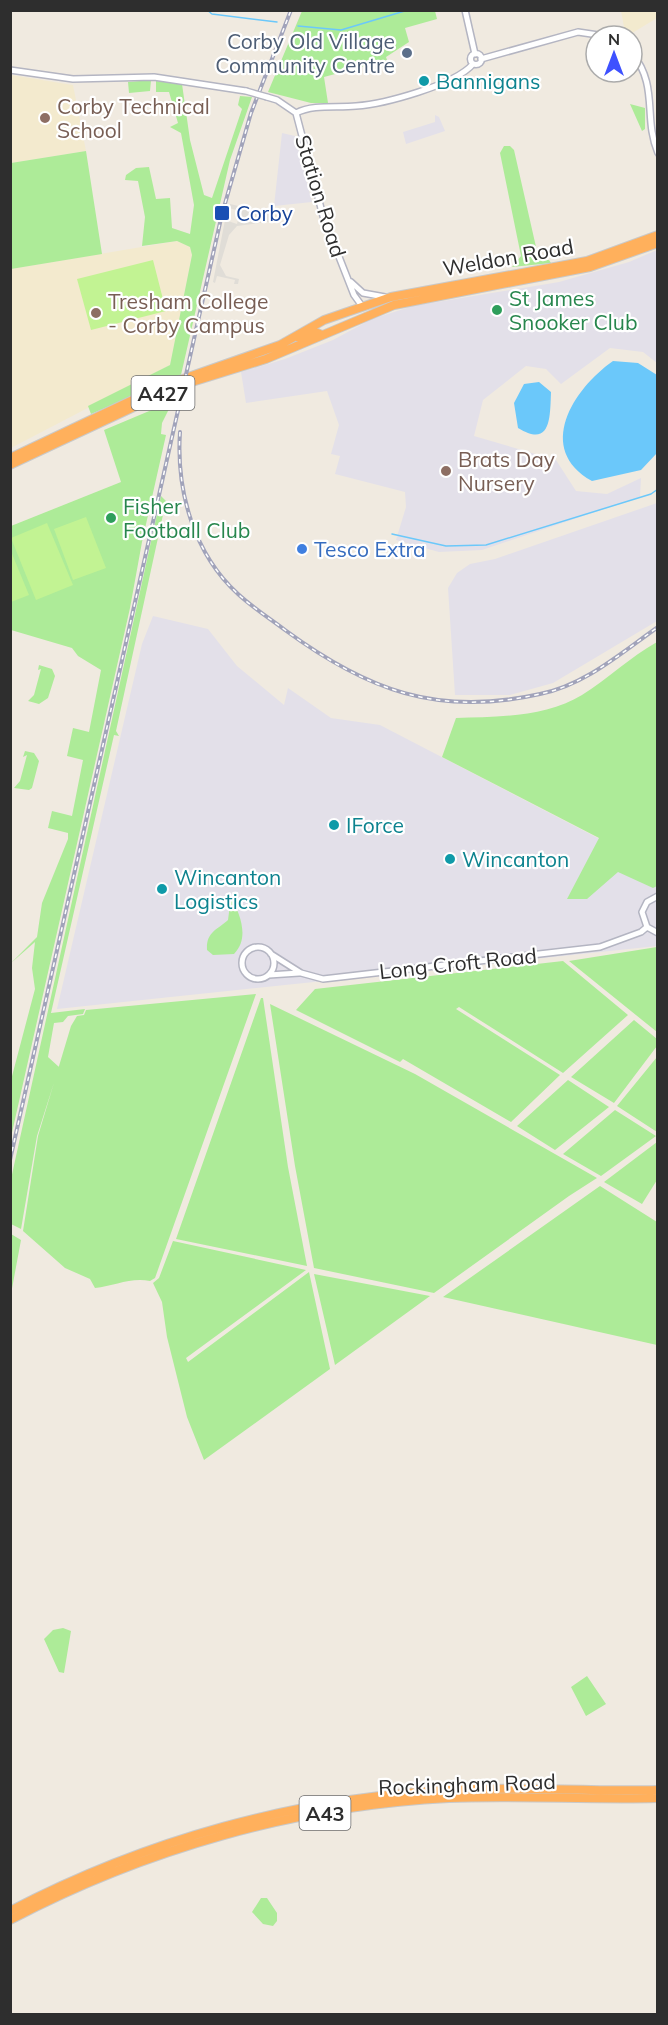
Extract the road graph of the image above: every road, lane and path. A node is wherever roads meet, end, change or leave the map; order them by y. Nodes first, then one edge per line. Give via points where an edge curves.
1 (465, 10) edge
2 (584, 33) edge
3 (475, 54) junction
4 (482, 59) junction
5 (473, 64) junction
6 (10, 70) edge
7 (644, 73) edge
8 (296, 113) junction
9 (657, 153) edge
10 (657, 235) edge
11 (657, 243) edge
12 (348, 279) junction
13 (354, 295) junction
14 (392, 301) junction
15 (362, 306) junction
16 (347, 311) junction
17 (324, 320) junction
18 (322, 335) junction
19 (297, 337) junction
20 (10, 458) edge
21 (10, 465) edge
22 (657, 896) edge
23 (647, 927) junction
24 (657, 933) edge
25 (271, 954) junction
26 (300, 973) junction
27 (269, 976) junction
28 (657, 1790) edge
29 (657, 1798) edge
30 (10, 1911) edge
31 (10, 1920) edge

1 - 3 street
2 - 4 street
3 - 4 street
3 - 5 street via 471,57
4 - 5 street
5 - 8 street via 438,84 387,102 312,108
6 - 8 street, bridge via 73,79 154,77 267,97
7 - 9 street
8 - 12 street, Station Road via 323,216
10 - 14 highway, Weldon Road / A427 via 588,261
11 - 14 highway, Weldon Road / A427 via 590,267
12 - 13 street, Station Road
12 - 14 street, Station Road via 363,293
13 - 15 street, Station Road
13 - 16 street
14 - 15 highway
14 - 18 highway, Weldon Road / A427
15 - 16 highway, A427
16 - 17 highway, A427
17 - 18 highway
17 - 19 highway, A427
18 - 19 highway via 315,332
18 - 21 highway, A427 via 266,359 179,386
19 - 20 highway, A427 via 160,387
22 - 23 street via 644,907 642,917
23 - 24 street
23 - 26 street, Long Croft Road via 600,947 323,979
25 - 26 street, Long Croft Road
25 - 27 street via 274,966
25 - 27 street via 262,948 252,948 242,964 255,979
26 - 27 street
28 - 30 highway, Rockingham Road / A43 via 447,1790 303,1808 221,1827 145,1851
29 - 31 highway, Rockingham Road / A43 via 447,1798 304,1816 213,1838 138,1863

